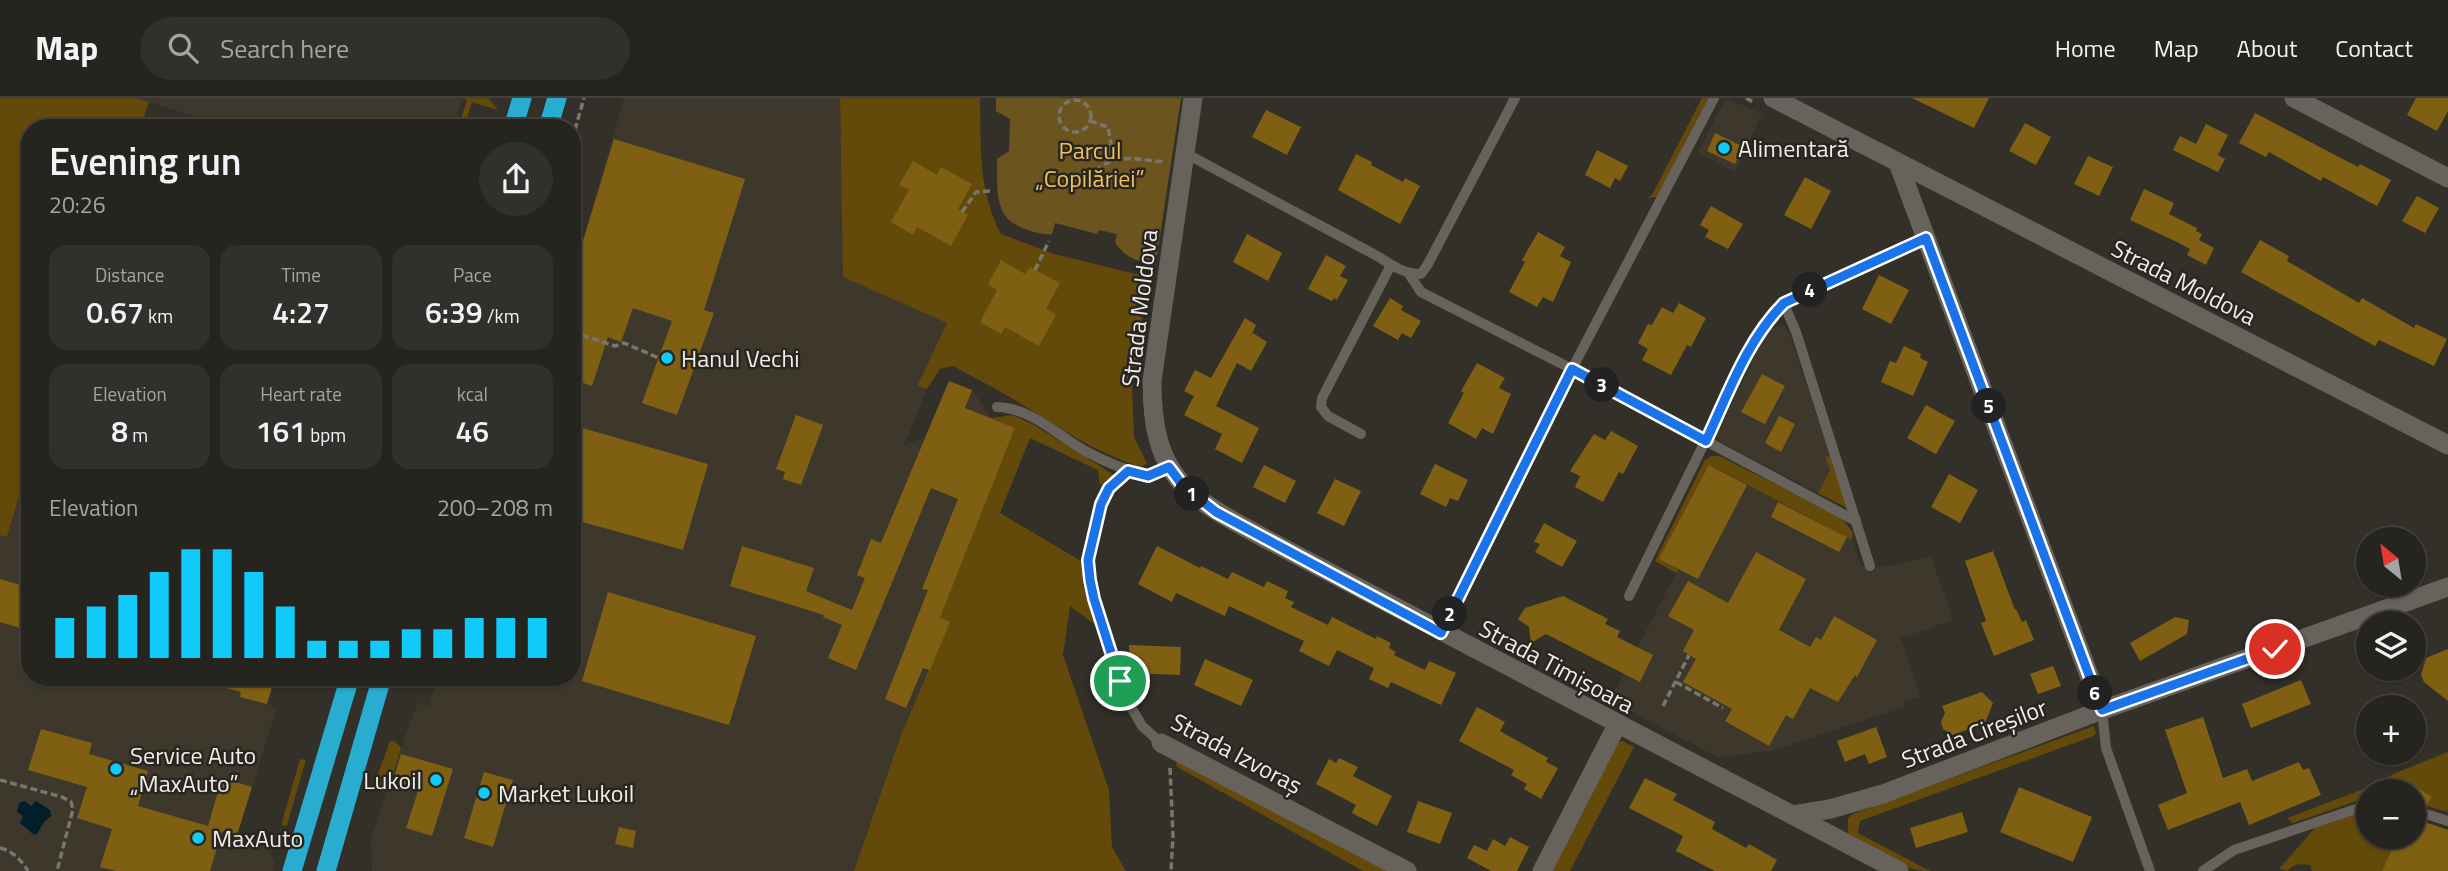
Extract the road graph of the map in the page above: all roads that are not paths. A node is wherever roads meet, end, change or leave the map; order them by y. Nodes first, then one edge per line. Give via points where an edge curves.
1 (522, 98) edge
2 (557, 98) edge
3 (1193, 98) edge
4 (1515, 98) edge
5 (1714, 98) edge
6 (1773, 98) edge
7 (2294, 98) edge
8 (516, 119) edge
9 (551, 119) edge
10 (1185, 153) junction
11 (1898, 163) junction
12 (2448, 178) edge
13 (1926, 238) junction
14 (1391, 265) junction
15 (1409, 274) junction
16 (1784, 303) junction
17 (1572, 369) junction
18 (997, 407) dead end
19 (1361, 434) dead end
20 (1706, 441) junction
21 (2448, 444) edge
22 (1169, 467) junction
23 (1128, 471) junction
24 (1856, 522) junction
25 (1870, 566) dead end
26 (2448, 587) edge
27 (1629, 597) dead end
28 (1441, 633) junction
29 (347, 686) edge
30 (379, 686) edge
31 (2102, 710) junction
32 (1617, 725) junction
33 (1161, 743) joint
34 (2356, 809) edge
35 (2426, 814) edge
36 (1793, 815) junction
37 (2448, 821) edge
38 (292, 871) edge
39 (326, 871) edge
40 (1407, 871) edge
41 (1542, 871) edge
42 (1899, 871) edge
43 (2150, 871) edge
44 (2203, 871) edge

1 - 8 highway
2 - 9 highway
3 - 10 street, Strada Moldova
4 - 15 lane via 1428,264 1421,274
5 - 17 lane
6 - 11 street, Strada Moldova
7 - 12 street
10 - 14 lane
10 - 22 street, Strada Moldova via 1152,381 1158,445
11 - 13 street
11 - 21 street, Strada Moldova
13 - 16 lane
13 - 31 street
14 - 15 lane
14 - 19 lane via 1322,398 1321,407 1328,416
15 - 17 lane via 1420,292
16 - 20 lane via 1754,342
16 - 24 lane
17 - 28 lane
18 - 23 lane via 1023,411 1087,452
20 - 24 lane
20 - 27 lane
22 - 23 lane via 1148,476
22 - 28 street, Strada Timișoara via 1183,486 1216,512
23 - 33 lane, Strada Izvoraș via 1109,488 1101,504 1088,560 1090,580 1131,707 1142,726
24 - 25 lane
26 - 31 street, Strada Cireșilor
28 - 32 street, Strada Timișoara
29 - 38 highway
30 - 39 highway
31 - 36 street, Strada Cireșilor via 1883,794
31 - 43 lane via 2106,748
32 - 36 street, Strada Timișoara
32 - 41 street
33 - 40 street, Strada Izvoraș
34 - 44 lane via 2234,850
35 - 37 lane
36 - 42 street, Strada Timișoara

